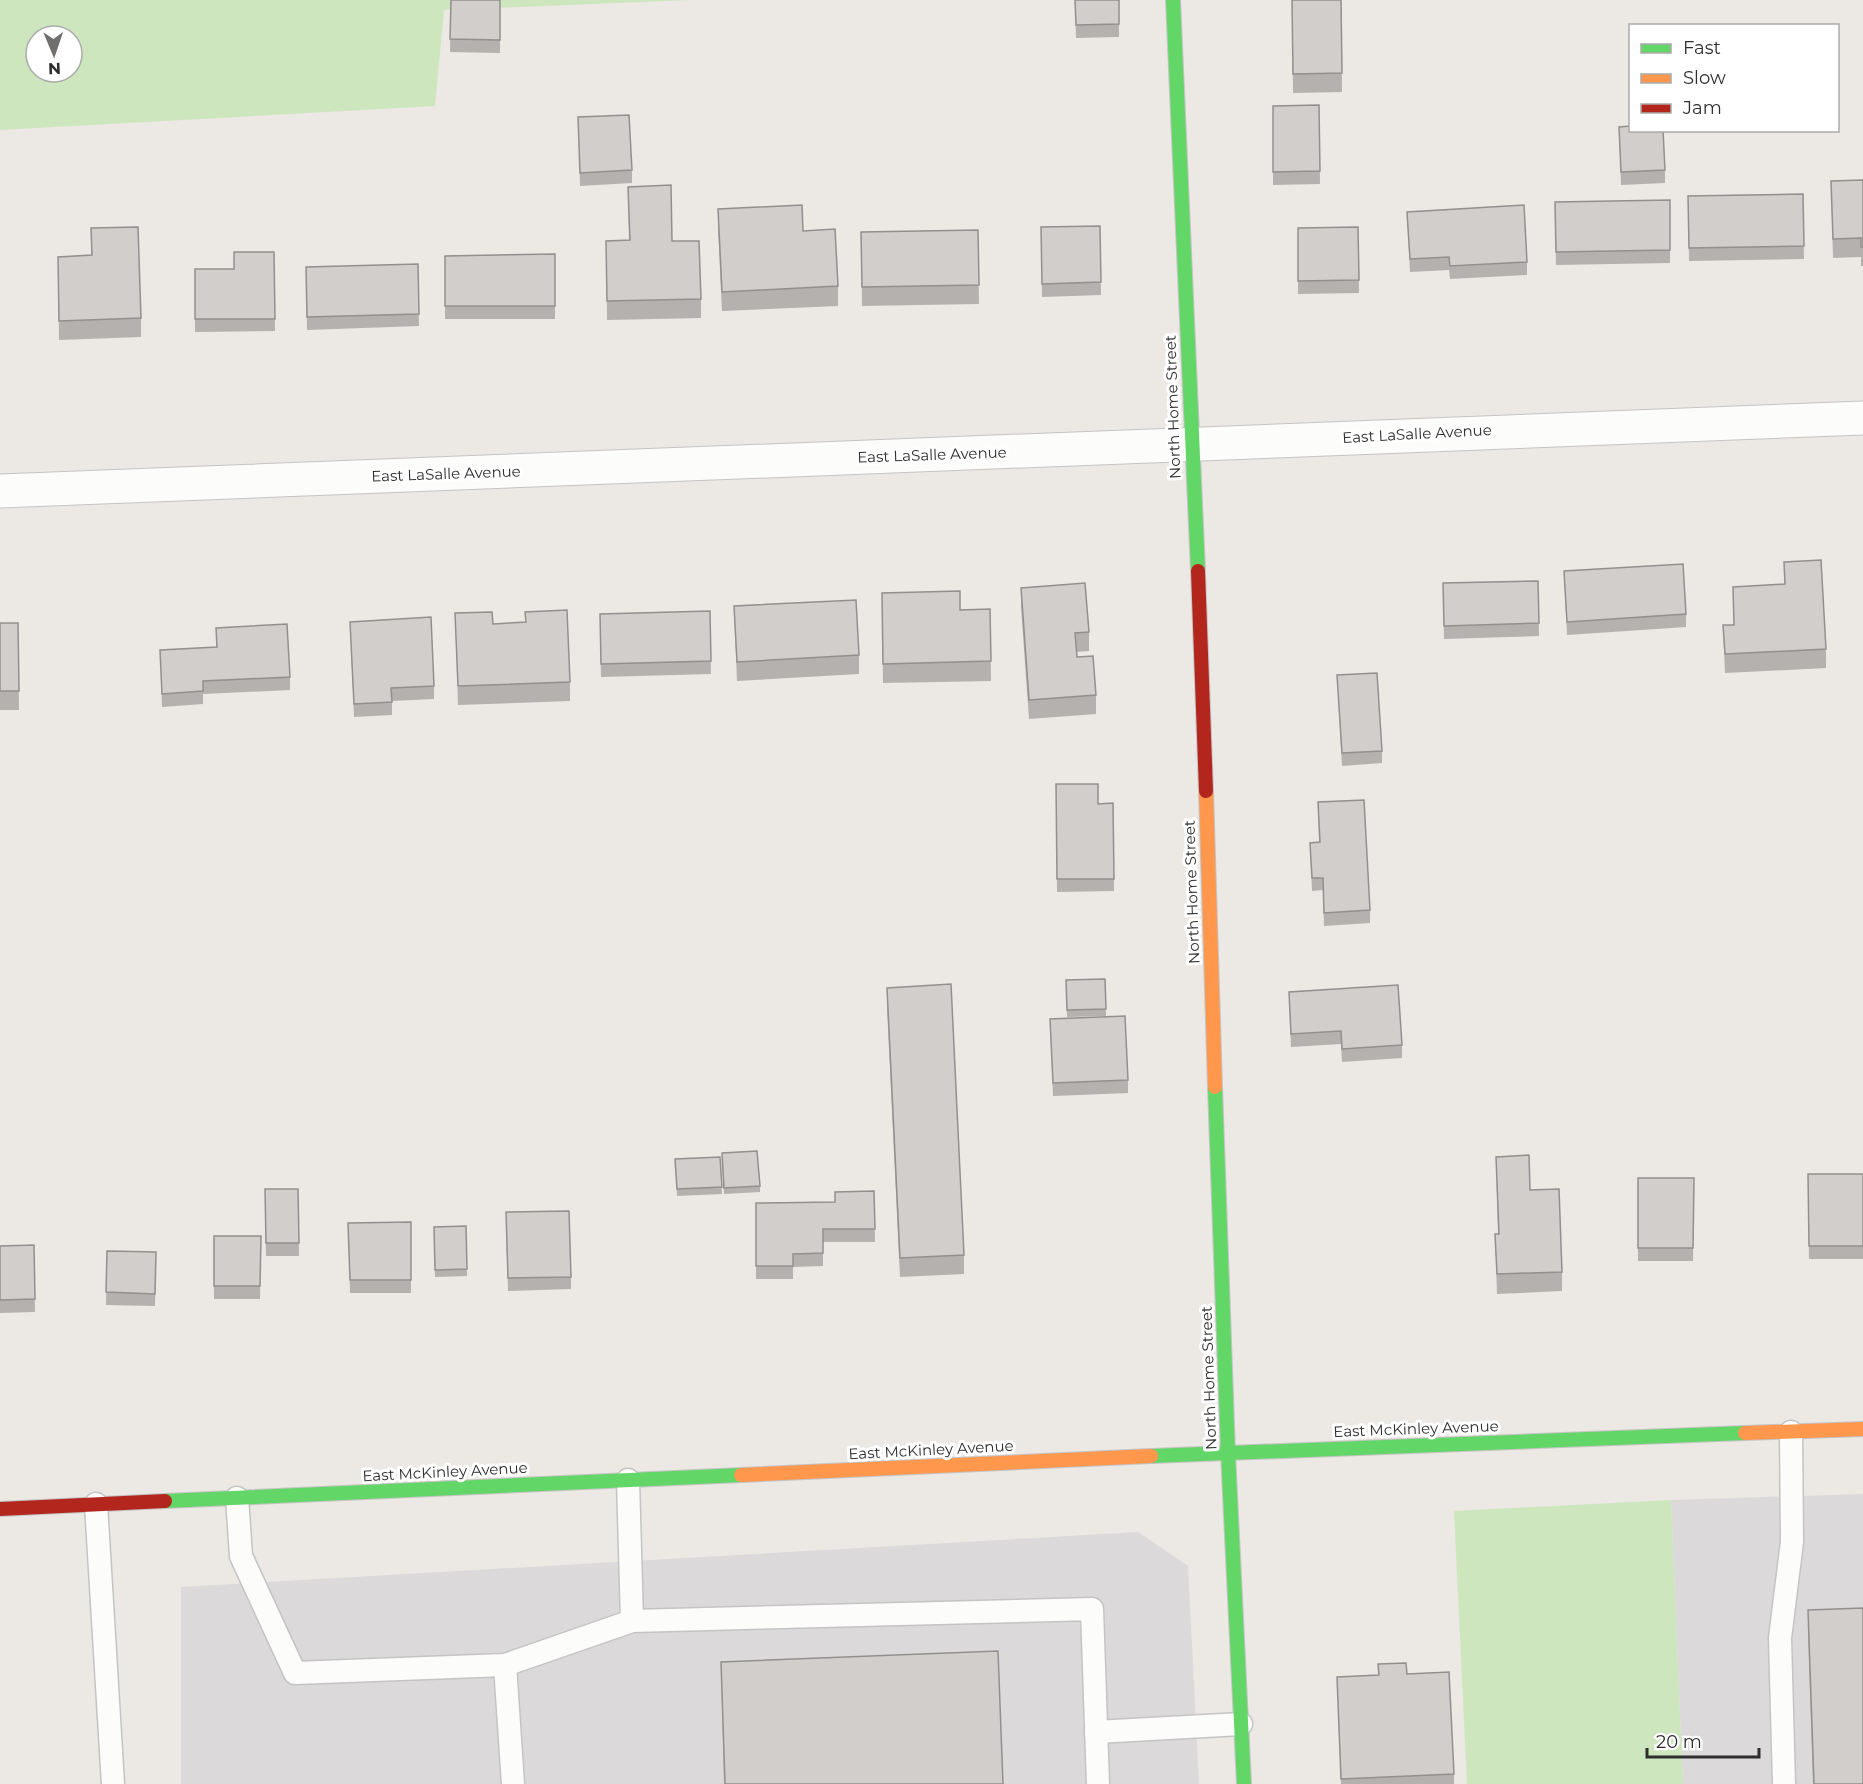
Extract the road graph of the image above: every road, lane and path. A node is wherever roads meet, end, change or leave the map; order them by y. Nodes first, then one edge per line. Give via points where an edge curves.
1 (1173, 0) edge
2 (1863, 418) edge
3 (1191, 444) junction
4 (0, 491) edge
5 (1863, 1429) edge
6 (1791, 1432) junction
7 (1228, 1453) junction
8 (628, 1480) junction
9 (237, 1498) junction
10 (96, 1504) junction
11 (0, 1509) edge
12 (632, 1621) junction
13 (505, 1665) junction
14 (1241, 1724) junction
15 (1096, 1732) junction
16 (113, 1784) edge
17 (513, 1784) edge
18 (1098, 1784) edge
19 (1244, 1784) edge
20 (1784, 1784) edge

1 - 3 main road, North Home Street
2 - 3 street, East LaSalle Avenue
3 - 4 street, East LaSalle Avenue
3 - 7 main road, North Home Street via 1204,713
5 - 6 main road, East McKinley Avenue
6 - 7 main road, East McKinley Avenue
6 - 20 lane via 1792,1542 1780,1638
7 - 8 main road, East McKinley Avenue
7 - 14 main road, North Home Street
8 - 9 main road, East McKinley Avenue
8 - 12 lane
9 - 10 main road, East McKinley Avenue
9 - 13 lane via 241,1556 295,1673
10 - 11 main road, East McKinley Avenue
10 - 16 lane
12 - 13 lane
12 - 15 lane via 1092,1609
13 - 17 lane
14 - 15 lane
14 - 19 main road, North Home Street
15 - 18 lane

